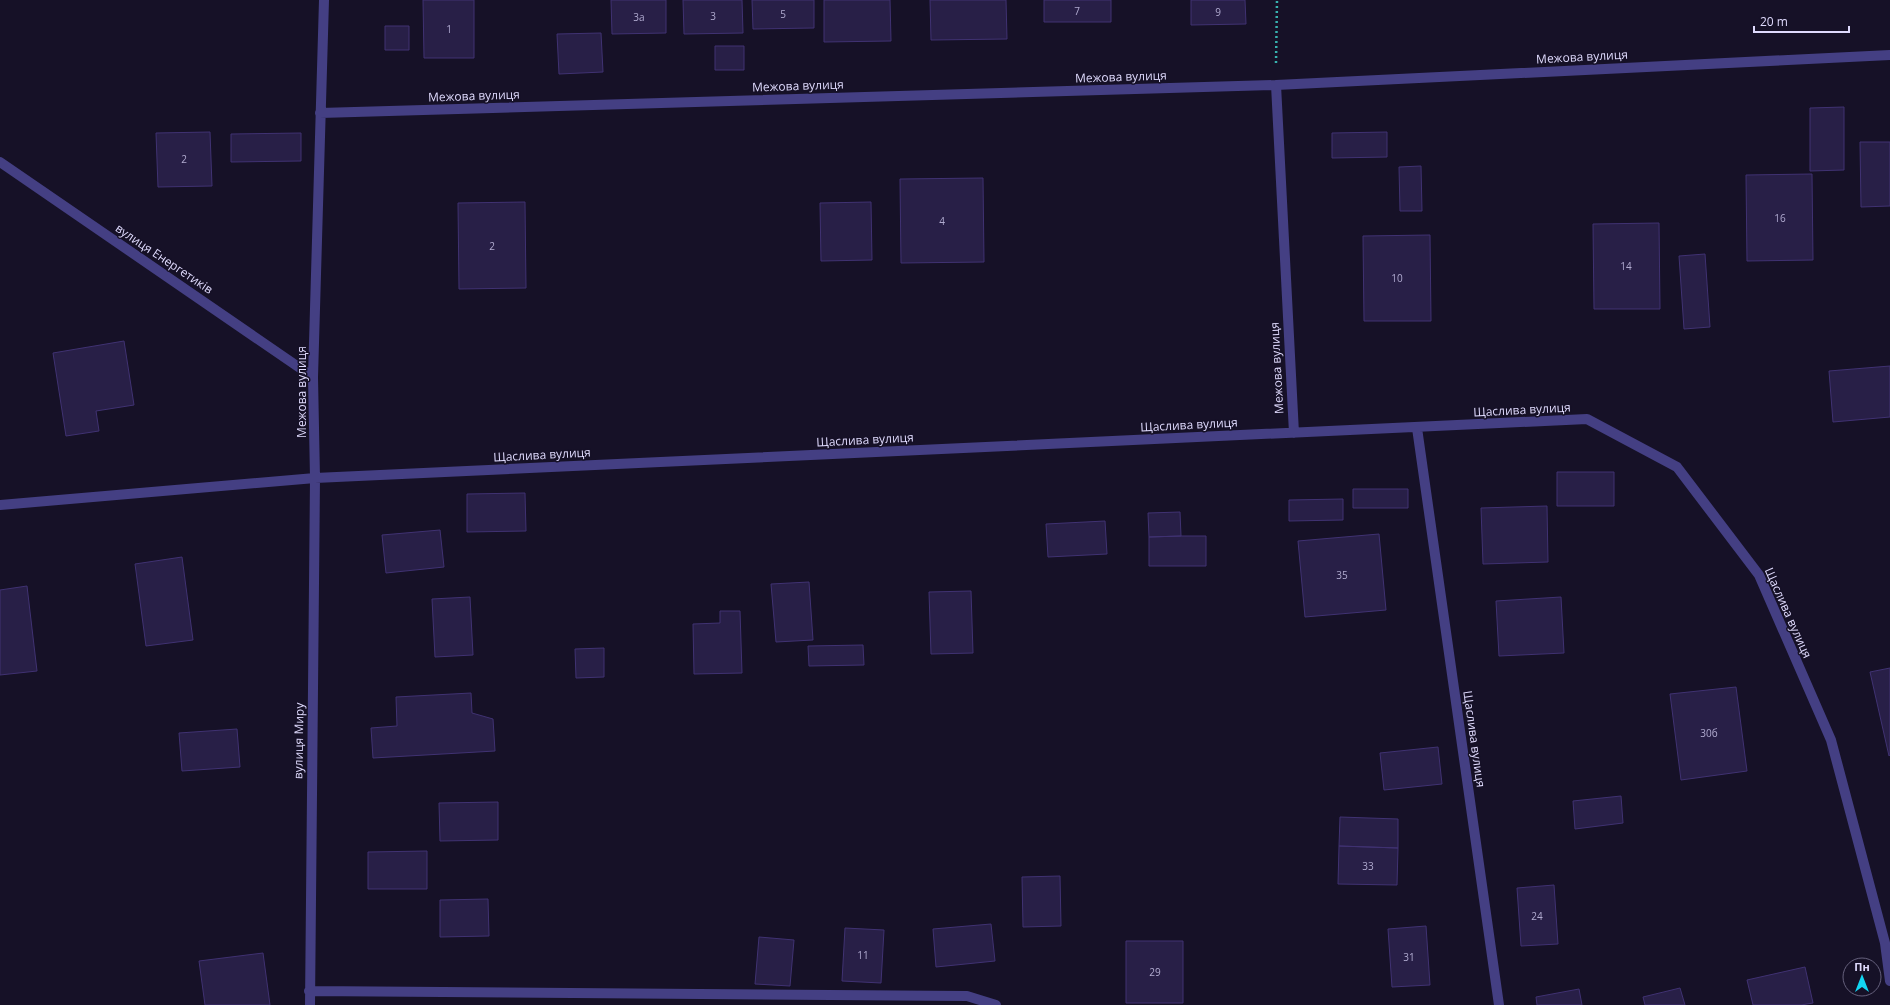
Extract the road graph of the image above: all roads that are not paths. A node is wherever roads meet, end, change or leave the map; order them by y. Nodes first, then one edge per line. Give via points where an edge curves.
1 (324, 0) edge
2 (1890, 54) edge
3 (1276, 85) junction
4 (320, 113) junction
5 (0, 162) edge
6 (313, 377) junction
7 (1417, 428) junction
8 (1294, 433) junction
9 (315, 478) junction
10 (0, 505) edge
11 (1890, 980) edge
12 (309, 991) junction
13 (310, 1005) edge
14 (996, 1005) edge
15 (1498, 1005) edge

1 - 4 street, Межова вулиця
2 - 3 street, Межова вулиця
3 - 4 street, Межова вулиця
3 - 8 street, Межова вулиця
4 - 6 street, Межова вулиця
5 - 6 street, вулиця Енергетиків
6 - 9 street, Межова вулиця
7 - 8 street, Щаслива вулиця
7 - 11 street, Щаслива вулиця via 1587,419 1677,467 1759,575 1831,740 1885,943
7 - 15 street, Щаслива вулиця
8 - 9 street, Щаслива вулиця
9 - 10 street, Щаслива вулиця
9 - 12 street, вулиця Миру
12 - 13 street, вулиця Миру
12 - 14 street via 967,996

